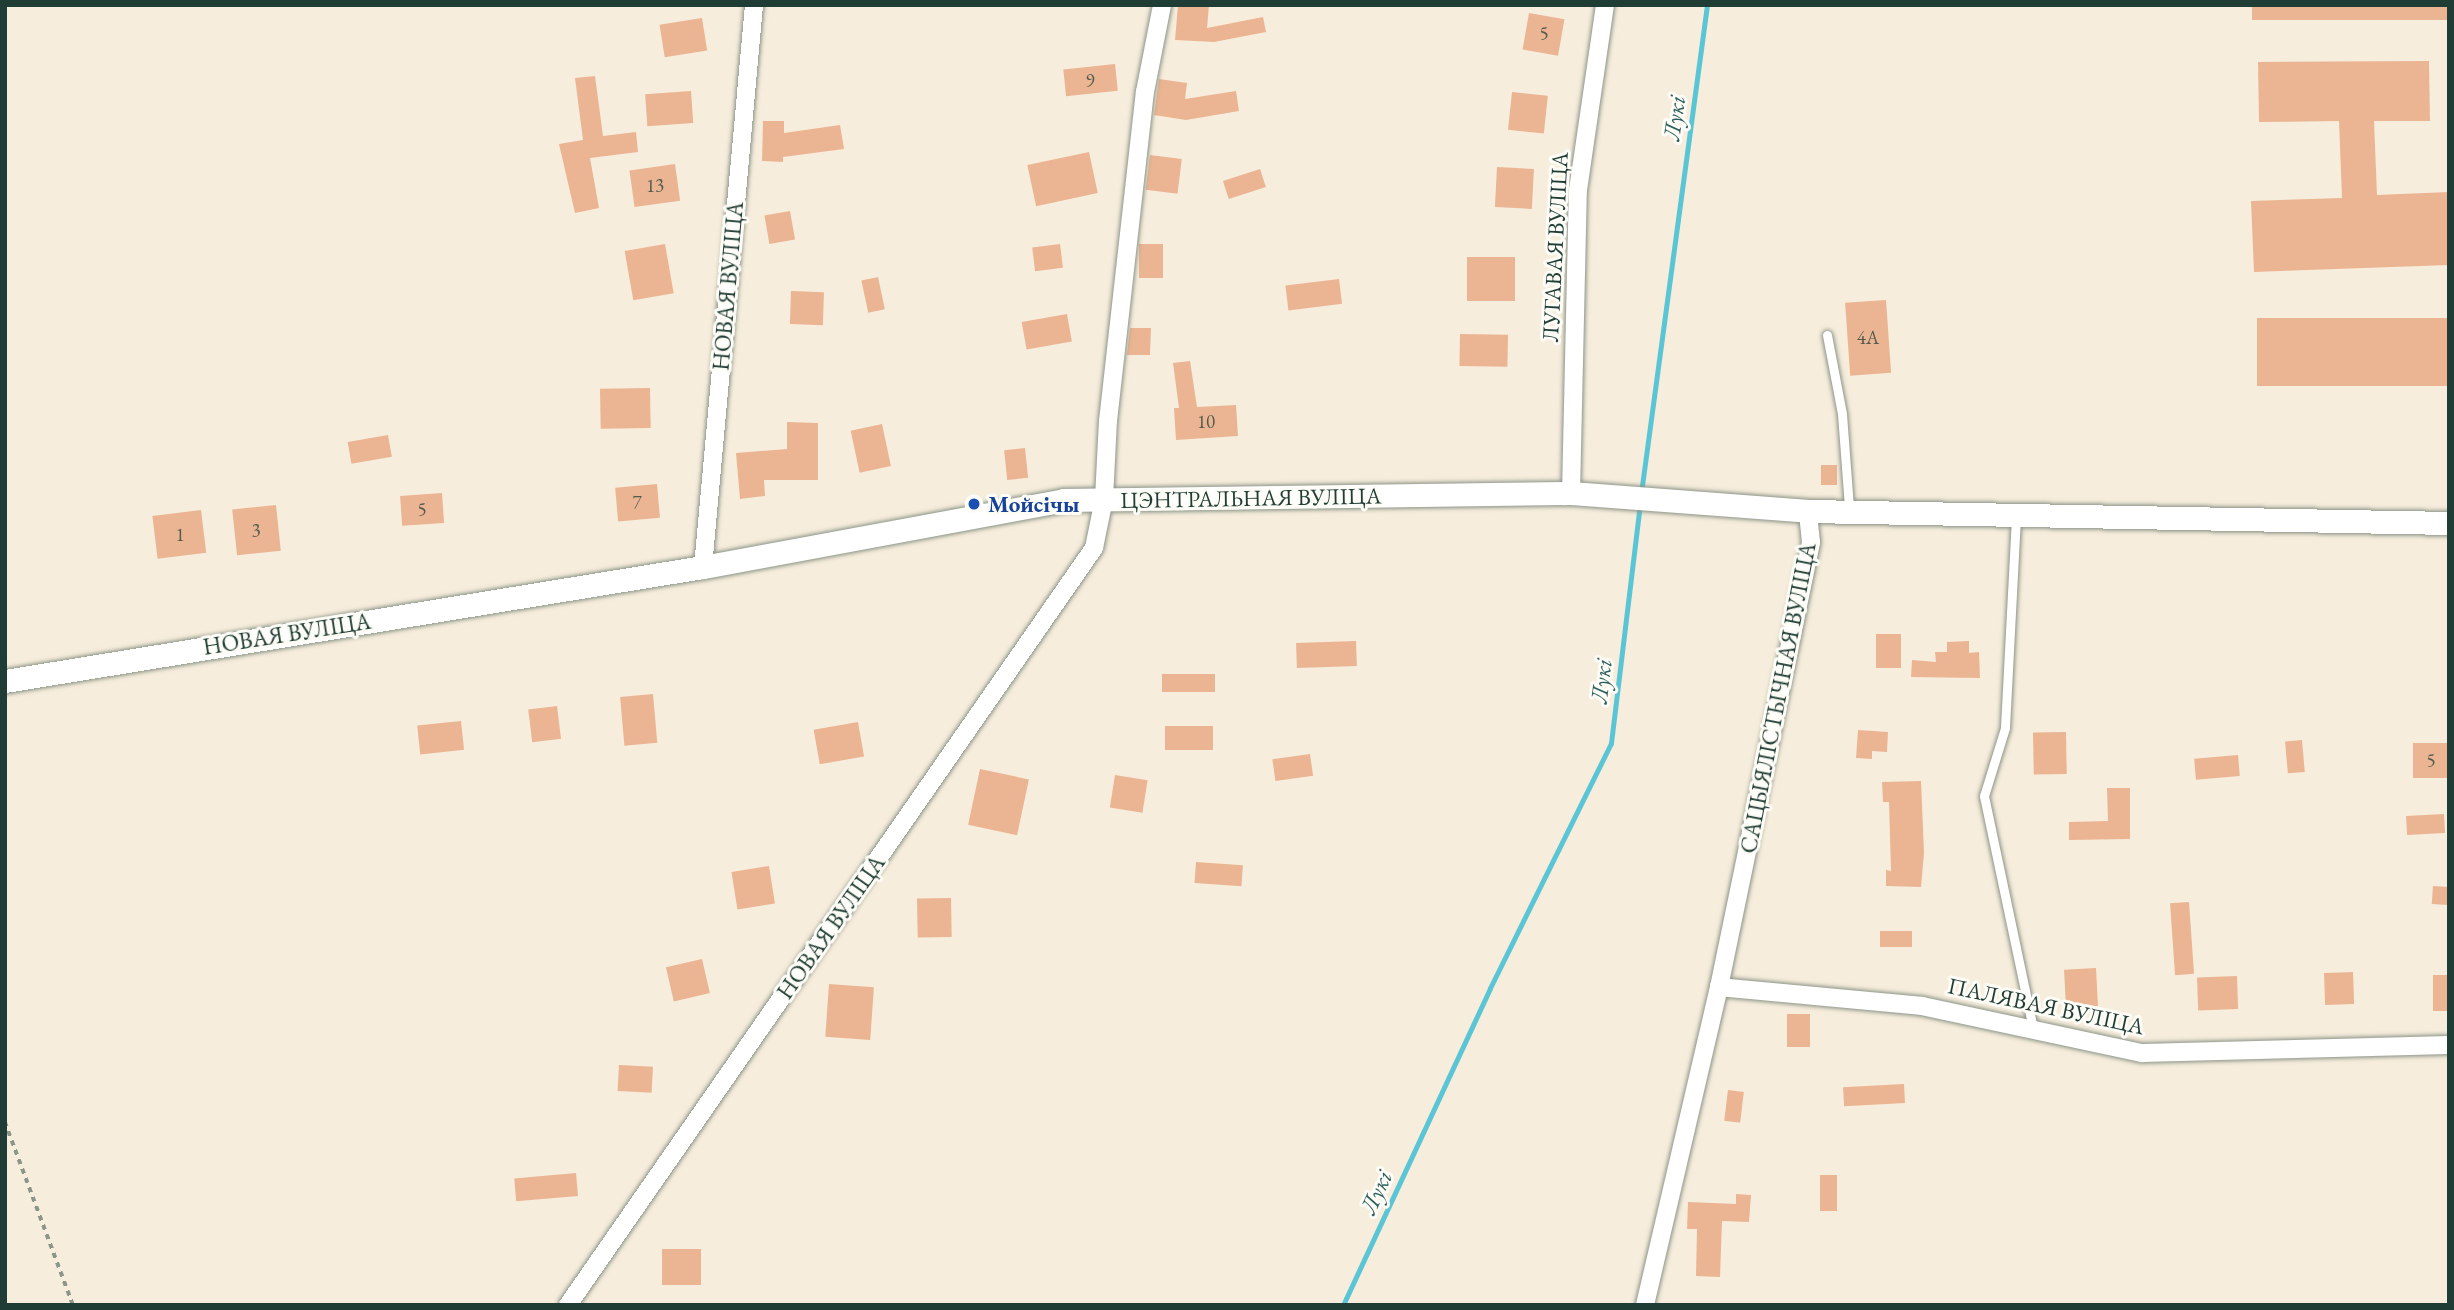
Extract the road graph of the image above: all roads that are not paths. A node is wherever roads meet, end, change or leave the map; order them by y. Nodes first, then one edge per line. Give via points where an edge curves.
1 (754, 5) edge
2 (1162, 5) edge
3 (1605, 5) edge
4 (1827, 335) dead end
5 (1571, 493) junction
6 (1104, 499) junction
7 (1849, 508) junction
8 (1808, 511) junction
9 (2016, 516) junction
10 (2449, 523) edge
11 (703, 567) junction
12 (5, 681) edge
13 (1719, 986) junction
14 (2034, 1031) junction
15 (2449, 1045) edge
16 (568, 1305) edge
17 (1645, 1305) edge

1 - 11 street, НОВАЯ ВУЛІЦА
2 - 6 street, ЦЭНТРАЛЬНАЯ ВУЛІЦА via 1146,92 1108,421
3 - 5 street, ЛУГАВАЯ ВУЛІЦА via 1578,190
4 - 7 lane via 1842,414
5 - 6 street, ЦЭНТРАЛЬНАЯ ВУЛІЦА
5 - 8 street, ЦЭНТРАЛЬНАЯ ВУЛІЦА
6 - 11 street, НОВАЯ ВУЛІЦА via 1063,500
6 - 16 street, НОВАЯ ВУЛІЦА via 1094,548
7 - 8 street, САЦЫЯЛІСТЫЧНАЯ ВУЛІЦА
7 - 9 street, САЦЫЯЛІСТЫЧНАЯ ВУЛІЦА
8 - 13 street, САЦЫЯЛІСТЫЧНАЯ ВУЛІЦА via 1811,542
9 - 10 street, САЦЫЯЛІСТЫЧНАЯ ВУЛІЦА
9 - 14 lane via 2005,728 1984,796
11 - 12 street, НОВАЯ ВУЛІЦА
13 - 14 street, ПАЛЯВАЯ ВУЛІЦА via 1922,1006
13 - 17 street, САЦЫЯЛІСТЫЧНАЯ ВУЛІЦА
14 - 15 street, ПАЛЯВАЯ ВУЛІЦА via 2142,1053

